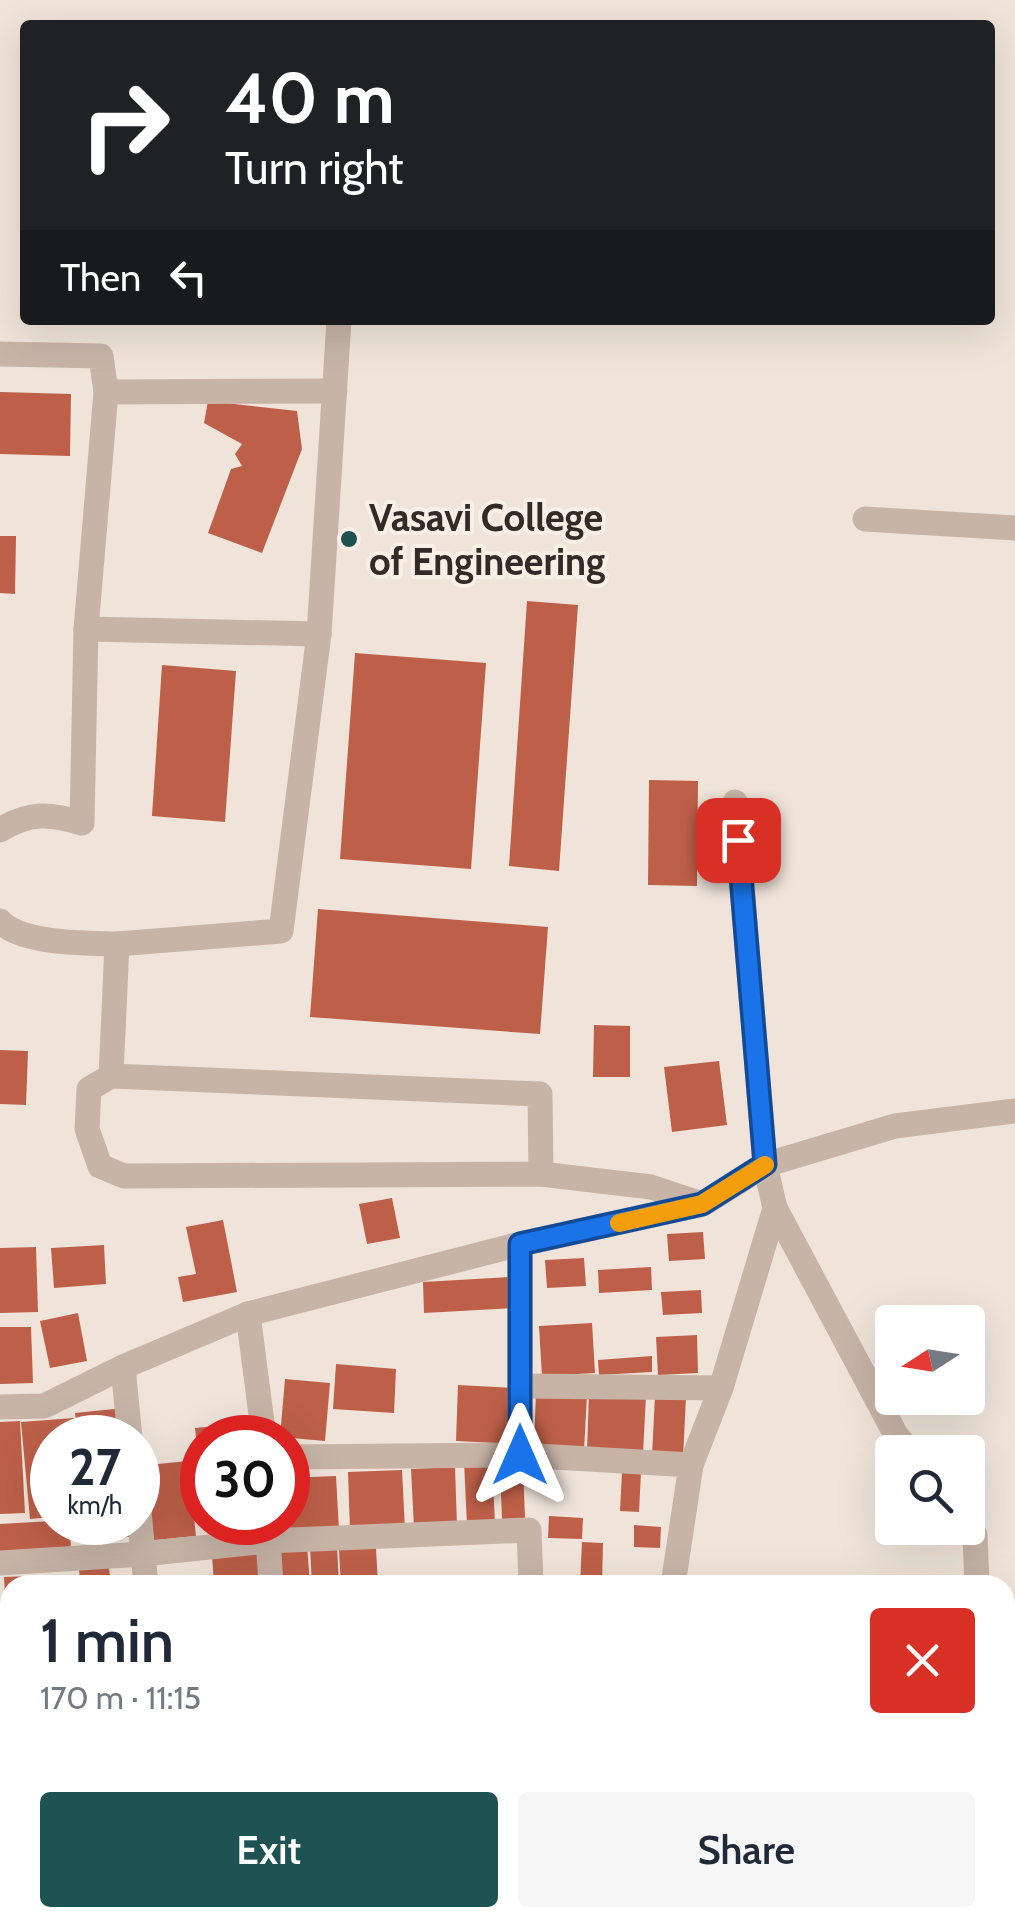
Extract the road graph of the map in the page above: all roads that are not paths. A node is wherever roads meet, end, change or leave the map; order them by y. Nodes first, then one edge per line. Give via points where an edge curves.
1 (338, 325) edge
2 (0, 354) edge
3 (335, 390) junction
4 (106, 392) junction
5 (866, 519) dead end
6 (1015, 528) edge
7 (86, 629) junction
8 (318, 634) junction
9 (735, 802) dead end
10 (0, 830) edge
11 (0, 921) edge
12 (117, 944) junction
13 (112, 1076) junction
14 (1015, 1111) edge
15 (765, 1164) junction
16 (541, 1174) junction
17 (702, 1204) junction
18 (775, 1208) junction
19 (520, 1244) junction
20 (248, 1314) junction
21 (122, 1366) junction
22 (520, 1386) junction
23 (721, 1388) junction
24 (0, 1406) edge
25 (127, 1415) edge
26 (261, 1415) edge
27 (896, 1435) edge
28 (520, 1455) junction
29 (310, 1457) edge
30 (691, 1465) junction
31 (310, 1532) edge
32 (142, 1545) edge
33 (194, 1545) edge
34 (268, 1545) edge
35 (975, 1545) edge
36 (143, 1554) junction
37 (0, 1562) edge
38 (145, 1575) edge
39 (270, 1575) edge
40 (531, 1575) edge
41 (674, 1575) edge
42 (977, 1575) edge

1 - 3 street
2 - 4 street via 101,356
3 - 4 street
3 - 8 street
4 - 7 street
5 - 6 street
7 - 8 street
7 - 10 street via 82,823 58,815 20,817
8 - 12 street via 282,930
9 - 15 street
11 - 12 street via 7,930 58,941
12 - 13 street
13 - 16 street via 540,1094
13 - 16 street via 89,1089 87,1129 100,1166 124,1176
14 - 15 street via 895,1126
15 - 17 street
15 - 18 street
16 - 17 street via 651,1187
17 - 19 street
18 - 23 street
18 - 27 street
19 - 20 street
19 - 22 street
20 - 21 street
20 - 26 street
21 - 24 street via 44,1406
21 - 25 street
22 - 23 street
22 - 28 street
23 - 30 street
28 - 29 street
28 - 30 street
30 - 41 street
31 - 40 street via 529,1530
32 - 36 street
33 - 36 street
34 - 39 street
35 - 42 street
36 - 37 street
36 - 38 street

